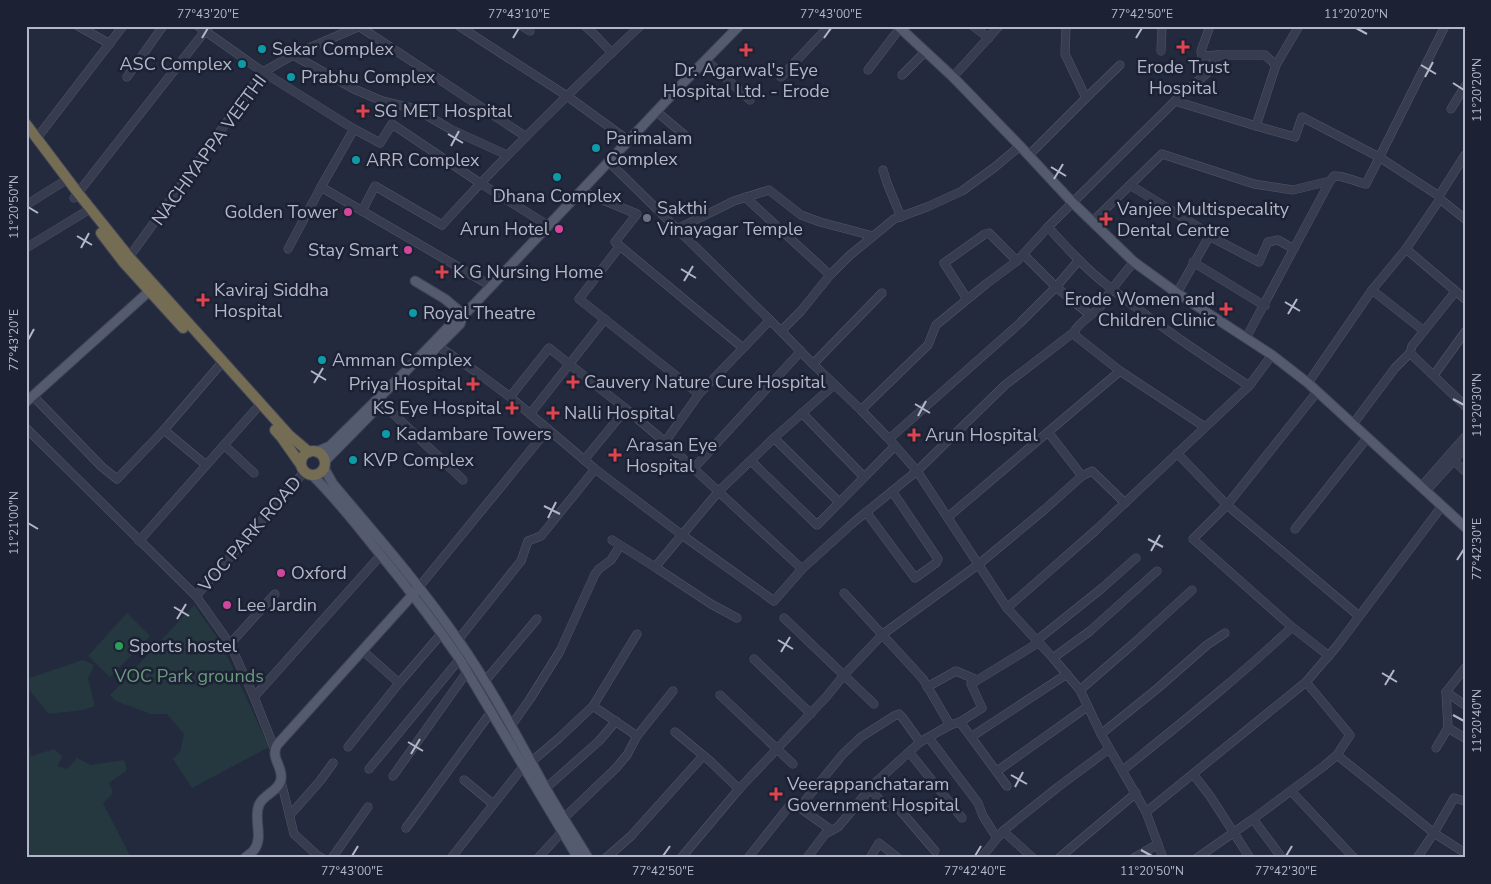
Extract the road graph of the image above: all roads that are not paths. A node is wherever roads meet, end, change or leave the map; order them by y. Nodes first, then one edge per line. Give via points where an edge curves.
1 (78, 26) edge
2 (123, 26) edge
3 (163, 26) edge
4 (198, 26) edge
5 (360, 26) edge
6 (458, 26) edge
7 (522, 26) edge
8 (585, 26) edge
9 (640, 26) edge
10 (739, 26) edge
11 (829, 26) edge
12 (973, 26) edge
13 (999, 26) edge
14 (1066, 26) edge
15 (1162, 26) edge
16 (1210, 26) edge
17 (1298, 26) edge
18 (1445, 26) edge
19 (899, 27) edge
20 (90, 29) edge
21 (207, 29) edge
22 (530, 31) dead end
23 (989, 38) junction
24 (110, 44) junction
25 (926, 51) junction
26 (1162, 51) dead end
27 (612, 53) junction
28 (293, 55) junction
29 (1218, 55) junction
30 (706, 60) junction
31 (1120, 65) dead end
32 (1276, 65) junction
33 (868, 70) dead end
34 (263, 72) junction
35 (902, 75) dead end
36 (127, 77) dead end
37 (781, 77) dead end
38 (953, 77) junction
39 (1465, 86) edge
40 (567, 96) junction
41 (1086, 98) junction
42 (750, 100) dead end
43 (1175, 101) junction
44 (1451, 109) dead end
45 (656, 111) junction
46 (26, 124) edge
47 (1256, 126) junction
48 (354, 129) junction
49 (26, 133) edge
50 (525, 136) junction
51 (37, 138) junction
52 (688, 138) dead end
53 (629, 140) junction
54 (1020, 146) junction
55 (506, 155) junction
56 (1029, 155) junction
57 (1465, 155) edge
58 (1379, 157) junction
59 (608, 161) junction
60 (883, 170) dead end
61 (1330, 181) junction
62 (63, 182) junction
63 (480, 183) junction
64 (1130, 185) junction
65 (321, 187) junction
66 (581, 191) junction
67 (76, 196) junction
68 (745, 197) junction
69 (1439, 198) junction
70 (648, 202) junction
71 (1072, 202) junction
72 (26, 205) edge
73 (362, 211) junction
74 (85, 212) junction
75 (637, 214) junction
76 (901, 217) junction
77 (1465, 219) edge
78 (1092, 222) junction
79 (549, 226) junction
80 (1048, 227) junction
81 (677, 229) junction
82 (1210, 235) junction
83 (873, 236) junction
84 (620, 246) junction
85 (26, 248) edge
86 (288, 249) dead end
87 (1294, 249) junction
88 (1406, 249) junction
89 (1024, 255) junction
90 (127, 260) junction
91 (1079, 260) junction
92 (1017, 261) junction
93 (1134, 262) junction
94 (1193, 262) junction
95 (830, 275) junction
96 (415, 281) dead end
97 (491, 286) junction
98 (1056, 287) junction
99 (152, 289) junction
100 (1112, 289) junction
101 (1372, 290) junction
102 (1455, 292) junction
103 (1177, 293) junction
104 (882, 294) dead end
105 (967, 299) junction
106 (1465, 299) edge
107 (1264, 306) junction
108 (464, 315) junction
109 (1090, 315) junction
110 (605, 319) junction
111 (770, 320) junction
112 (781, 331) junction
113 (1074, 332) junction
114 (1424, 332) junction
115 (1465, 332) edge
116 (1246, 338) junction
117 (435, 345) junction
118 (743, 348) junction
119 (801, 351) junction
120 (1410, 353) junction
121 (1272, 355) junction
122 (569, 364) junction
123 (813, 364) junction
124 (219, 366) junction
125 (1120, 371) junction
126 (1434, 375) junction
127 (1308, 383) junction
128 (834, 384) junction
129 (1249, 386) junction
130 (1318, 392) junction
131 (699, 394) junction
132 (510, 397) junction
133 (30, 399) edge
134 (382, 403) junction
135 (1465, 406) edge
136 (256, 409) junction
137 (626, 409) junction
138 (861, 410) junction
139 (802, 413) junction
140 (530, 414) junction
141 (1353, 424) junction
142 (1205, 427) junction
143 (26, 428) edge
144 (548, 429) junction
145 (164, 430) junction
146 (1048, 432) junction
147 (1465, 436) edge
148 (1368, 437) junction
149 (774, 438) junction
150 (889, 439) junction
151 (665, 442) junction
152 (224, 445) junction
153 (895, 446) junction
154 (1465, 448) edge
155 (313, 452) junction
156 (1177, 454) junction
157 (584, 460) junction
158 (751, 461) junction
159 (1454, 461) junction
160 (324, 465) junction
161 (206, 466) junction
162 (694, 468) junction
163 (595, 469) junction
164 (306, 471) junction
165 (917, 471) junction
166 (1465, 471) edge
167 (254, 472) dead end
168 (1082, 476) junction
169 (864, 477) junction
170 (463, 480) dead end
171 (1424, 489) junction
172 (719, 491) junction
173 (892, 491) junction
174 (839, 502) junction
175 (1125, 503) junction
176 (1227, 505) junction
177 (1442, 506) junction
178 (866, 512) junction
179 (948, 516) junction
180 (1465, 527) edge
181 (1295, 529) dead end
182 (682, 535) junction
183 (612, 540) dead end
184 (139, 541) junction
185 (620, 546) junction
186 (382, 556) junction
187 (1136, 558) dead end
188 (979, 564) junction
189 (656, 567) junction
190 (802, 569) junction
191 (1157, 571) dead end
192 (416, 590) junction
193 (1192, 590) dead end
194 (844, 593) dead end
195 (275, 594) dead end
196 (196, 596) junction
197 (1007, 608) junction
198 (1359, 616) junction
199 (737, 618) dead end
200 (784, 618) dead end
201 (537, 619) dead end
202 (1292, 627) junction
203 (442, 633) junction
204 (1225, 633) dead end
205 (637, 634) dead end
206 (883, 634) junction
207 (458, 640) junction
208 (1037, 642) junction
209 (230, 644) junction
210 (362, 650) junction
211 (463, 655) junction
212 (1329, 656) junction
213 (1054, 658) junction
214 (754, 659) dead end
215 (1465, 668) edge
216 (467, 672) junction
217 (1067, 674) junction
218 (844, 675) junction
219 (977, 680) junction
220 (485, 681) junction
221 (1306, 682) junction
222 (399, 683) junction
223 (927, 686) junction
224 (1080, 690) junction
225 (673, 691) dead end
226 (1446, 692) junction
227 (720, 695) dead end
228 (254, 697) junction
229 (874, 704) dead end
230 (1465, 705) edge
231 (593, 706) junction
232 (1088, 707) junction
233 (491, 712) junction
234 (811, 714) junction
235 (616, 721) junction
236 (960, 722) junction
237 (950, 725) junction
238 (511, 726) junction
239 (1448, 728) junction
240 (675, 732) dead end
241 (1101, 734) junction
242 (637, 736) junction
243 (971, 736) junction
244 (929, 738) junction
245 (1465, 738) edge
246 (920, 742) junction
247 (348, 747) dead end
248 (1436, 748) dead end
249 (1109, 749) junction
250 (275, 750) junction
251 (777, 750) junction
252 (910, 753) junction
253 (703, 756) junction
254 (1337, 756) junction
255 (333, 763) dead end
256 (527, 764) junction
257 (793, 764) dead end
258 (369, 769) dead end
259 (1123, 770) junction
260 (997, 772) junction
261 (1192, 774) junction
262 (393, 776) dead end
263 (464, 780) dead end
264 (281, 781) junction
265 (1007, 786) dead end
266 (546, 788) junction
267 (739, 789) junction
268 (871, 789) junction
269 (1291, 791) junction
270 (1136, 793) junction
271 (1465, 801) edge
272 (493, 804) junction
273 (368, 807) dead end
274 (799, 808) junction
275 (1146, 812) junction
276 (290, 815) junction
277 (564, 818) junction
278 (962, 818) dead end
279 (1253, 819) junction
280 (406, 828) dead end
281 (831, 830) junction
282 (1003, 831) junction
283 (562, 832) junction
284 (1233, 833) junction
285 (1434, 833) junction
286 (997, 838) junction
287 (1158, 844) junction
288 (935, 851) dead end
289 (1465, 854) edge
290 (245, 858) edge
291 (322, 858) edge
292 (332, 858) edge
293 (451, 858) edge
294 (538, 858) edge
295 (578, 858) edge
296 (588, 858) edge
297 (606, 858) edge
298 (681, 858) edge
299 (748, 858) edge
300 (807, 858) edge
301 (870, 858) edge
302 (898, 858) edge
303 (981, 858) edge
304 (1033, 858) edge
305 (1060, 858) edge
306 (1134, 858) edge
307 (1163, 858) edge
308 (1197, 858) edge
309 (1250, 858) edge
310 (1282, 858) edge
311 (1354, 858) edge
312 (1417, 858) edge

1 - 20 street
2 - 24 street
3 - 36 street
4 - 21 street
5 - 28 street, NACHIYAPPA VEETHI
5 - 50 street
6 - 40 street
7 - 22 street
8 - 27 street
9 - 27 street
10 - 30 main road
11 - 37 street
12 - 23 street
13 - 23 street
14 - 41 street via 1065,54
15 - 26 street
16 - 29 street via 1200,51 1202,56
17 - 32 street
18 - 58 street
19 - 25 main road
19 - 33 street
20 - 24 street
21 - 34 street
21 - 67 street
23 - 38 street
24 - 51 street
25 - 35 street
25 - 38 main road
27 - 40 street
28 - 34 street, NACHIYAPPA VEETHI
28 - 55 street via 354,89 382,101 416,108 450,129
29 - 32 street via 1265,56
29 - 43 street via 1207,73
30 - 42 street
30 - 45 main road
31 - 41 street
32 - 47 street
34 - 48 street
34 - 90 street, NACHIYAPPA VEETHI
38 - 54 main road
39 - 44 street
40 - 50 street
40 - 53 street
41 - 56 street
43 - 47 street
43 - 71 street
45 - 52 street
45 - 53 main road
46 - 51 highway
47 - 58 street via 1295,137 1302,117
48 - 63 street via 380,143 392,124
48 - 65 street
49 - 62 highway
50 - 55 street
51 - 67 highway
53 - 59 main road
54 - 56 main road
54 - 76 street via 962,191
55 - 63 street
56 - 71 main road
57 - 69 street
58 - 61 street via 1366,184 1340,176 1334,176
58 - 69 street
59 - 66 main road
59 - 70 street
60 - 76 street
61 - 64 street via 1293,190 1254,184 1162,154
61 - 87 street
62 - 67 highway
62 - 72 street
63 - 73 street via 442,225 375,186
63 - 79 street
64 - 78 street
64 - 82 street
65 - 73 street
65 - 86 street
66 - 75 street
66 - 79 main road
67 - 74 highway
67 - 90 highway
68 - 81 street
68 - 83 street via 769,190 801,215
68 - 95 street
69 - 77 street
69 - 88 street
70 - 75 street
70 - 81 street
71 - 78 main road
71 - 80 street
73 - 97 street
74 - 85 street
74 - 90 highway
75 - 84 street via 615,242
76 - 83 street
78 - 93 main road
79 - 97 main road
80 - 89 street
80 - 91 street
81 - 111 street
82 - 87 street via 1259,262 1268,242 1278,240
82 - 94 street
83 - 95 street
84 - 110 street via 579,299
84 - 118 street
87 - 107 street
88 - 101 street
88 - 102 street
89 - 92 street
89 - 98 street
90 - 99 highway
91 - 98 street
91 - 100 street
92 - 105 street
92 - 105 street via 989,233 944,263
93 - 100 street
93 - 103 main road
94 - 103 street
94 - 107 street
95 - 112 street
96 - 108 main road via 445,298
97 - 108 main road
98 - 109 street
98 - 150 street
99 - 124 highway
99 - 133 main road
99 - 155 highway via 289,435
100 - 109 street
100 - 129 street
101 - 114 street
101 - 127 street
102 - 106 street
102 - 114 street
103 - 116 main road
104 - 123 street
105 - 138 street via 936,325 928,345
107 - 116 street
108 - 117 main road via 455,320
109 - 113 street
110 - 122 street
110 - 131 street
111 - 112 street
111 - 118 street
112 - 119 street
113 - 125 street
113 - 165 street via 1006,384
114 - 120 street
115 - 126 street
116 - 121 main road
117 - 132 street
117 - 134 main road
117 - 155 main road via 330,446
118 - 131 street
119 - 123 street
119 - 162 street
120 - 126 street
120 - 141 street
121 - 127 main road
121 - 129 street
122 - 132 street via 549,348
122 - 137 street
122 - 140 street
123 - 128 street
124 - 136 highway
124 - 145 street
125 - 142 street
125 - 146 street
126 - 135 street
127 - 130 main road
128 - 138 street
128 - 139 street
129 - 142 street
130 - 141 main road
130 - 176 street
131 - 151 street
132 - 140 street
133 - 145 street via 117,479
134 - 160 main road
134 - 170 street
136 - 152 street
136 - 164 highway
137 - 151 street
137 - 157 street
138 - 150 street
139 - 149 street
139 - 169 street
140 - 144 street
141 - 148 main road
142 - 156 street
143 - 184 street
144 - 157 street
144 - 192 street
145 - 161 street
146 - 168 street
146 - 179 street
147 - 171 street
148 - 171 main road
148 - 181 street
149 - 158 street
149 - 174 street
150 - 153 street
151 - 162 street
152 - 161 street
152 - 167 street
153 - 165 street
153 - 169 street
154 - 159 street
155 - 160 highway via 322,456
155 - 164 highway via 303,456
156 - 175 street
156 - 176 street
157 - 163 street
158 - 172 street
158 - 174 street via 817,525
159 - 166 street
159 - 171 street
160 - 164 highway via 318,474
160 - 192 main road via 333,484
161 - 184 street
162 - 172 street
163 - 182 street
163 - 207 street via 540,536 528,541 521,561
164 - 186 main road via 328,490
164 - 196 street, VOC PARK ROAD
165 - 173 street
165 - 179 street
168 - 175 street via 1092,471
168 - 188 street
169 - 174 street
171 - 177 main road
172 - 182 street
172 - 190 street
173 - 178 street
173 - 178 street via 938,559 936,563 915,578
175 - 197 street
176 - 198 street
176 - 202 street via 1193,539
177 - 180 main road
177 - 198 street
178 - 190 street
179 - 188 street
182 - 189 street
182 - 190 street via 774,601
183 - 185 street
184 - 196 street
185 - 189 street
185 - 238 street via 611,560 595,574 560,650
186 - 192 main road
186 - 228 street
187 - 208 street
188 - 197 street
188 - 206 street
189 - 199 street
191 - 213 street
192 - 203 main road
192 - 207 main road
192 - 210 main road
193 - 224 street
194 - 206 street
195 - 209 street
196 - 209 street
197 - 208 street
198 - 212 street
200 - 218 street
201 - 220 street
202 - 212 street
202 - 259 street
203 - 211 main road
203 - 222 street
204 - 241 street
205 - 231 street
206 - 218 street
206 - 223 street
207 - 211 main road
208 - 213 street
208 - 219 street
209 - 228 street
210 - 222 street
210 - 250 main road
211 - 216 main road
211 - 220 main road
211 - 258 street
212 - 221 street
213 - 217 street
214 - 234 street
215 - 226 street
216 - 233 main road
216 - 262 street
217 - 224 street
217 - 243 street
218 - 229 street
218 - 234 street
219 - 223 street via 956,671
219 - 236 street via 971,684 982,708
220 - 238 main road
221 - 254 street via 1350,735
221 - 261 street
222 - 247 street
223 - 237 street
224 - 232 street
225 - 242 street
226 - 230 street
226 - 239 street
227 - 251 street
228 - 250 street
231 - 235 street
231 - 256 street
232 - 241 street
232 - 260 street
233 - 256 main road
233 - 280 street
234 - 251 street
235 - 242 street
235 - 266 street via 599,741
236 - 237 street
236 - 243 street
237 - 244 street
238 - 256 main road
239 - 245 street
239 - 248 street
240 - 253 street
241 - 249 street
242 - 277 street via 616,768
243 - 260 street
244 - 246 street
244 - 286 street via 978,803
246 - 252 street
246 - 274 street via 899,714 894,716 861,737 843,754
249 - 259 street
249 - 282 street
250 - 264 main road
251 - 257 street
251 - 267 street
252 - 268 street
252 - 278 street
253 - 267 street
253 - 297 street via 631,836
254 - 269 street
254 - 285 street
255 - 276 street
256 - 266 main road
256 - 272 street
256 - 283 main road
259 - 270 street
260 - 265 street
261 - 275 street
261 - 284 street
263 - 272 street
264 - 276 street
264 - 290 main road via 260,802 256,812 259,841
266 - 277 main road
267 - 298 street
268 - 281 street via 838,827
268 - 288 street via 882,802 899,809
269 - 279 street
269 - 311 street
270 - 275 street
270 - 305 street
271 - 285 street via 1454,798
272 - 293 street
273 - 292 street
274 - 281 street
274 - 299 street via 790,805
275 - 287 street
276 - 291 street via 294,834
277 - 296 main road
279 - 284 street
279 - 310 street
281 - 300 street
282 - 286 street
282 - 304 street
283 - 294 street
283 - 295 main road
284 - 308 street
284 - 309 street
285 - 289 street
285 - 312 street
286 - 303 street
287 - 306 street
287 - 307 street
301 - 302 street via 879,843

